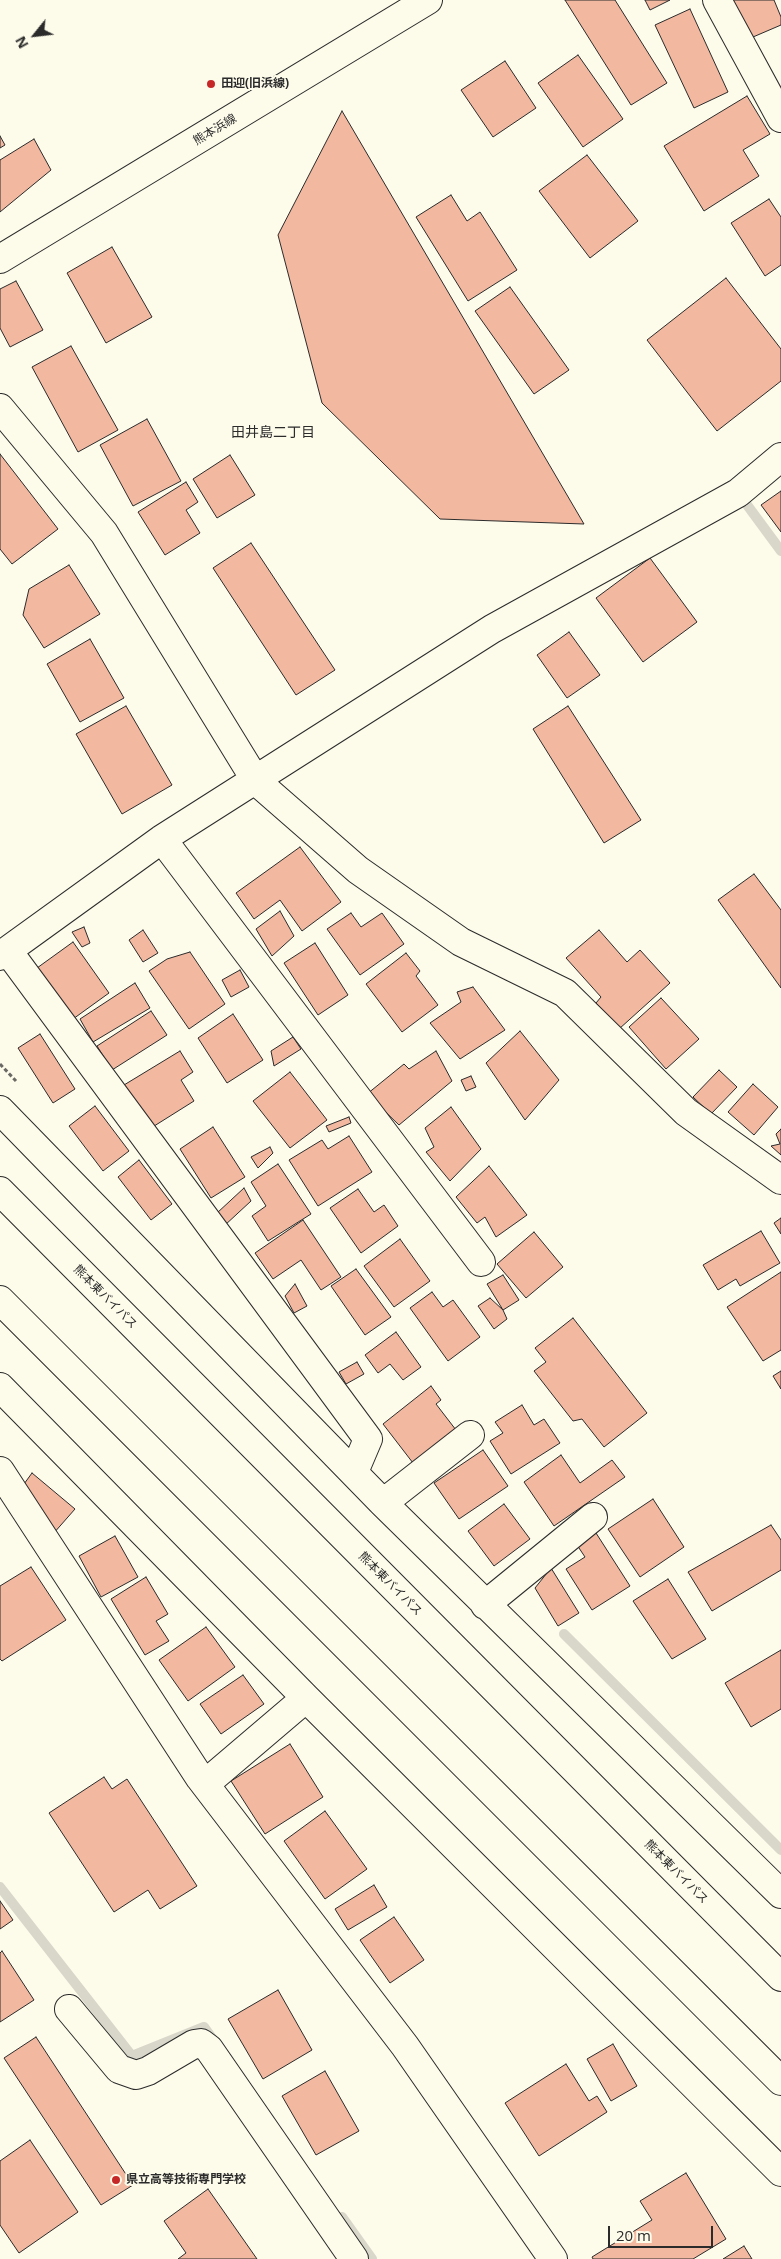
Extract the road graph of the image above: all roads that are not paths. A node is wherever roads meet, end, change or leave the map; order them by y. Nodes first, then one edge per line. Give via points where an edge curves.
1 (428, 0) edge
2 (717, 0) edge
3 (781, 118) edge
4 (0, 259) edge
5 (0, 408) edge
6 (781, 458) edge
7 (256, 781) junction
8 (162, 839) junction
9 (4, 953) edge
10 (0, 1110) edge
11 (781, 1180) edge
12 (0, 1191) edge
13 (480, 1262) dead end
14 (0, 1300) edge
15 (0, 1387) edge
16 (470, 1435) dead end
17 (0, 1471) edge
18 (354, 1472) junction
19 (383, 1503) junction
20 (593, 1517) dead end
21 (485, 1605) junction
22 (306, 1698) junction
23 (205, 1784) junction
24 (781, 1894) edge
25 (781, 1977) edge
26 (69, 2009) dead end
27 (781, 2081) edge
28 (781, 2172) edge
29 (354, 2259) edge
30 (553, 2259) edge

1 - 4 main road, 熊本浜線
2 - 3 main road
5 - 7 main road via 104,533
6 - 7 main road via 738,493 492,628
7 - 8 main road
7 - 11 main road via 358,870 461,942 565,993 686,1112
8 - 9 main road
8 - 13 main road
9 - 18 main road via 368,1439
10 - 18 main road
12 - 25 main road, 熊本東バイパス
14 - 27 main road
15 - 22 main road
16 - 19 main road
17 - 23 main road
18 - 19 main road
19 - 21 main road
20 - 21 main road
21 - 24 main road
22 - 23 main road
22 - 28 main road
23 - 30 main road via 405,2046
26 - 29 main road via 119,2068 136,2075 194,2044 201,2043 209,2049

